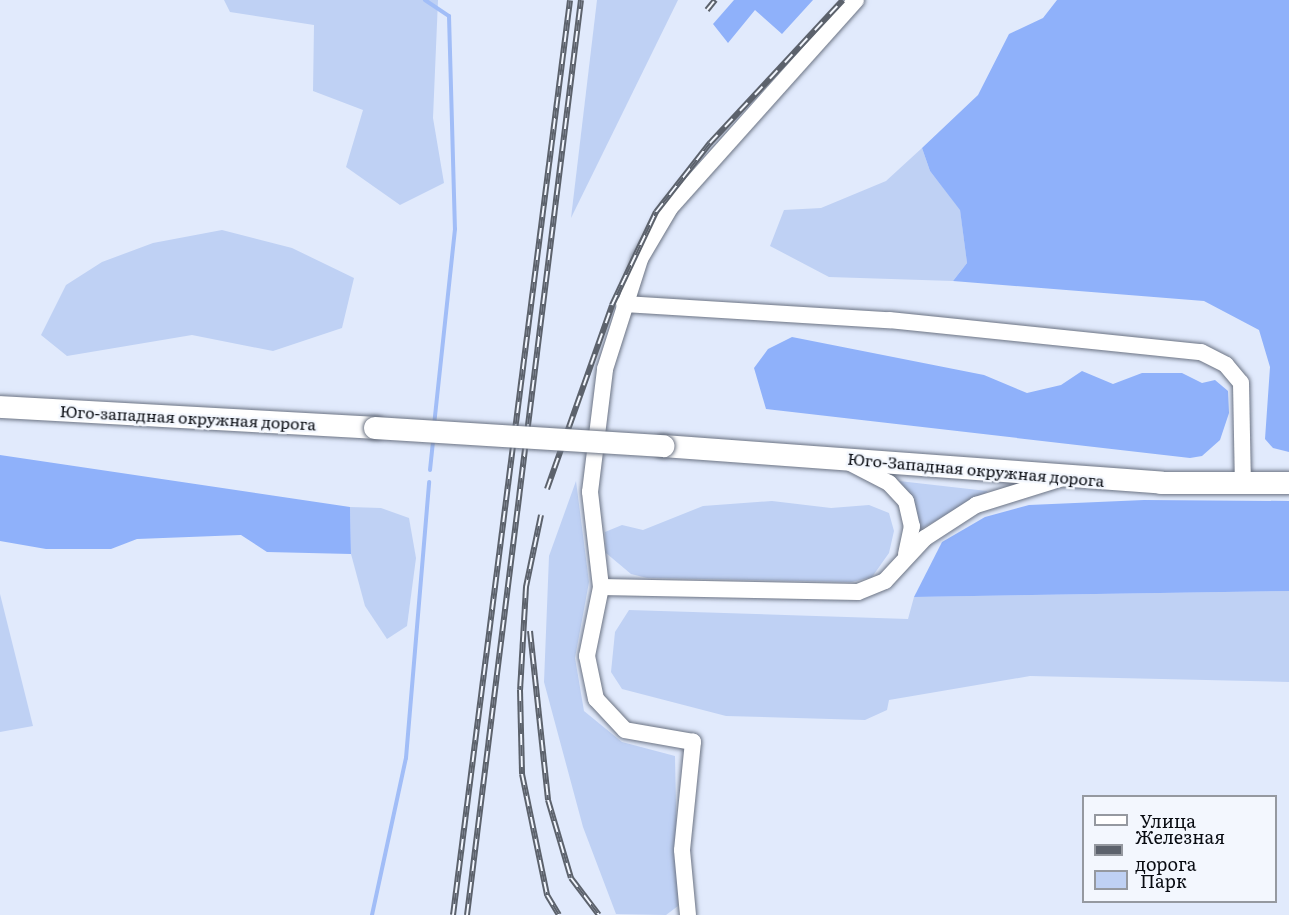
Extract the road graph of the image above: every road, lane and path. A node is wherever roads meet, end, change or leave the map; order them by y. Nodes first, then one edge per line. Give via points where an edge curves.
1 (856, 0) edge
2 (624, 304) junction
3 (0, 406) edge
4 (663, 446) joint
5 (841, 459) junction
6 (1068, 477) junction
7 (1289, 483) edge
8 (1243, 484) junction
9 (906, 556) junction
10 (601, 587) junction
11 (688, 915) edge

1 - 2 street via 670,208 649,240
2 - 8 street via 889,320 1201,352 1226,364 1241,383
2 - 10 street via 605,369 590,492
3 - 4 highway, Юго-западная окружная дорога, bridge
4 - 5 highway, Юго-Западная окружная дорога
5 - 6 highway, Юго-Западная окружная дорога
5 - 9 street via 889,483 906,501 912,526
6 - 8 highway, Юго-Западная окружная дорога
6 - 9 street via 976,505 941,526
7 - 8 highway, Юго-Западная окружная дорога
9 - 10 street via 878,585 845,593
10 - 11 street via 587,657 596,699 625,730 693,742 682,850

